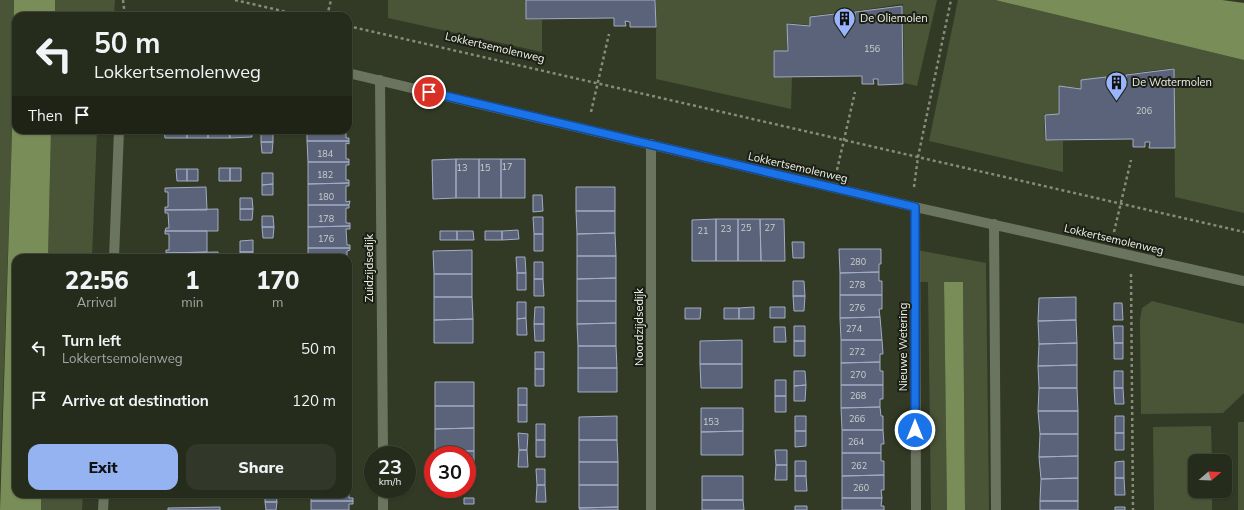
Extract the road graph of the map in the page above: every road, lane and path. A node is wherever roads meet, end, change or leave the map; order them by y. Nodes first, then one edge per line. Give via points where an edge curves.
1 (123, 0) edge
2 (234, 0) edge
3 (331, 0) edge
4 (951, 0) edge
5 (124, 12) edge
6 (286, 12) edge
7 (328, 12) edge
8 (352, 27) edge
9 (609, 34) dead end
10 (352, 74) edge
11 (380, 80) junction
12 (597, 83) junction
13 (855, 92) dead end
14 (586, 129) junction
15 (119, 134) edge
16 (844, 140) junction
17 (650, 144) junction
18 (918, 157) junction
19 (1131, 160) dead end
20 (833, 188) junction
21 (1121, 204) junction
22 (915, 207) junction
23 (994, 224) junction
24 (1244, 232) edge
25 (1110, 250) junction
26 (114, 254) edge
27 (1131, 256) junction
28 (1244, 281) edge
29 (382, 446) edge
30 (104, 498) edge
31 (383, 498) edge
32 (103, 510) edge
33 (383, 510) edge
34 (651, 510) edge
35 (916, 510) edge
36 (996, 510) edge
37 (1133, 510) edge

1 - 5 path
2 - 6 path
3 - 7 path
4 - 18 path
8 - 12 path, Lokkertsemolenweg
9 - 12 path
10 - 11 street, Lokkertsemolenweg
11 - 14 street, Lokkertsemolenweg
11 - 29 street, Zuidzijdsedijk
12 - 14 path
12 - 16 path, Lokkertsemolenweg
13 - 16 path
14 - 17 street, Lokkertsemolenweg
15 - 26 street
16 - 18 path, Lokkertsemolenweg
16 - 20 path
17 - 20 street, Lokkertsemolenweg
17 - 34 street, Noordzijdsedijk
18 - 21 path, Lokkertsemolenweg
18 - 22 path
19 - 21 path
20 - 22 street, Lokkertsemolenweg
21 - 24 path, Lokkertsemolenweg
21 - 25 path
22 - 23 street, Lokkertsemolenweg
22 - 35 street, Nieuwe Wetering
23 - 25 street, Lokkertsemolenweg
23 - 36 street
25 - 27 street, Lokkertsemolenweg
27 - 28 street, Lokkertsemolenweg
27 - 37 path
30 - 32 street
31 - 33 street

